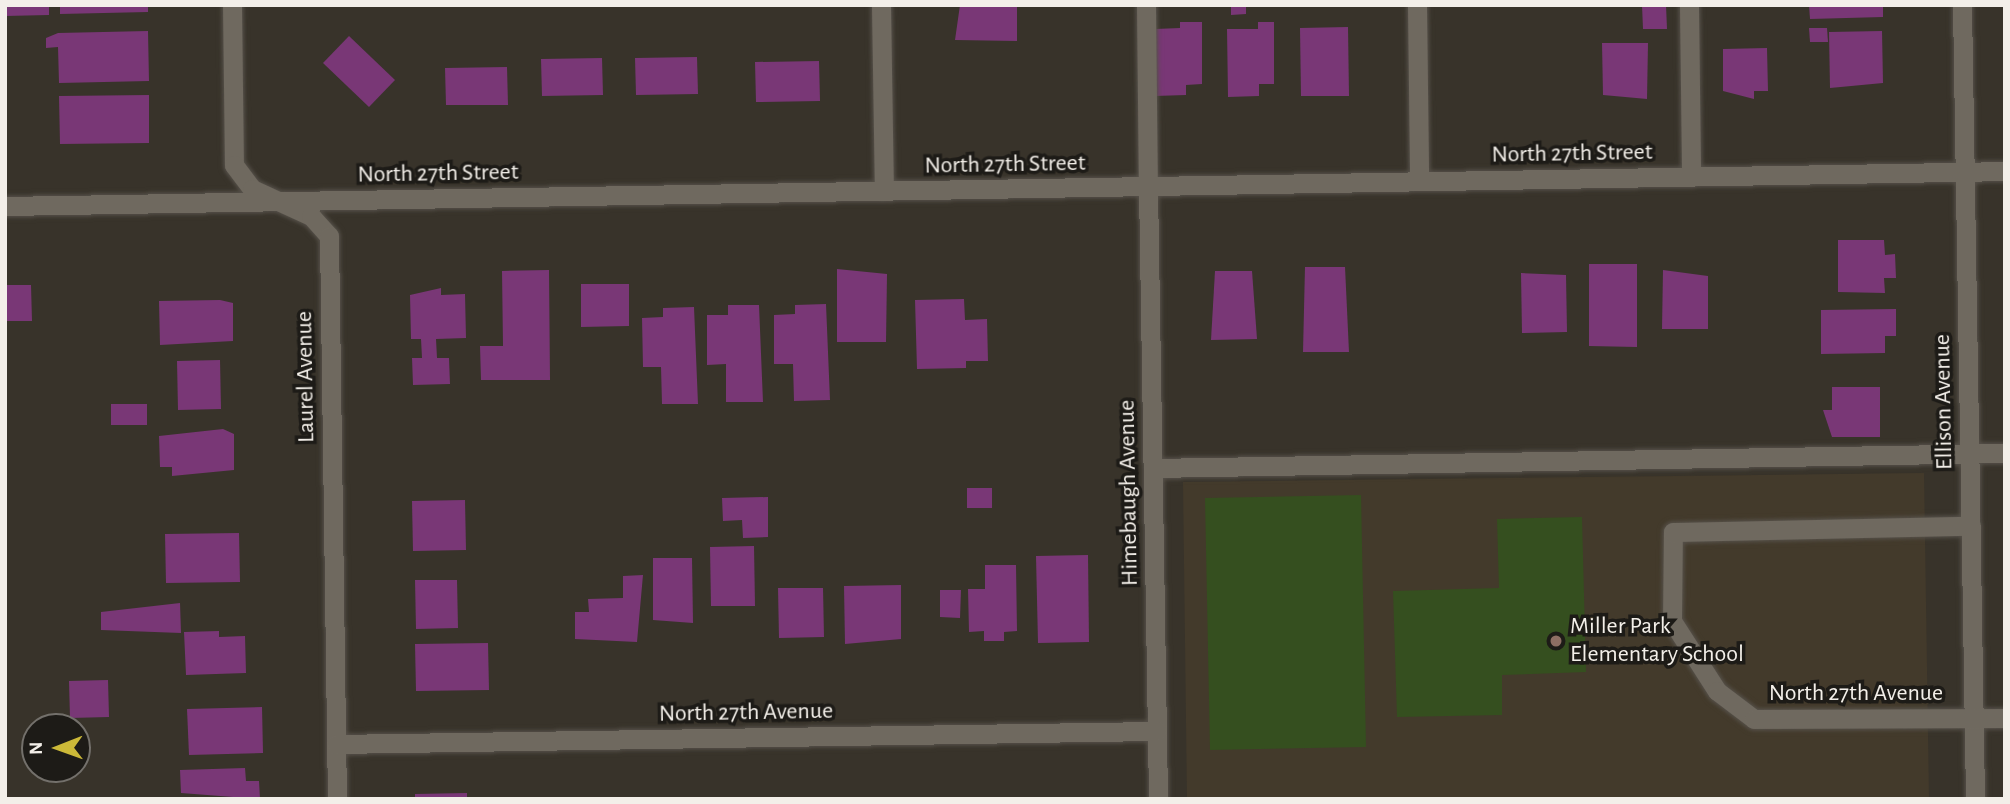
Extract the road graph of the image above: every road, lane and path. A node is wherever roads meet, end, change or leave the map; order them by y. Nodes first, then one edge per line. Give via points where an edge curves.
1 (232, 5) edge
2 (881, 5) edge
3 (1146, 5) edge
4 (1417, 5) edge
5 (1689, 5) edge
6 (1962, 5) edge
7 (2005, 171) edge
8 (1965, 172) junction
9 (1691, 177) junction
10 (1419, 181) junction
11 (1148, 187) junction
12 (884, 191) junction
13 (278, 201) junction
14 (5, 206) edge
15 (1970, 453) junction
16 (2005, 453) edge
17 (1153, 468) junction
18 (1971, 526) junction
19 (1974, 718) junction
20 (2005, 718) edge
21 (1157, 731) junction
22 (336, 744) junction
23 (337, 799) edge
24 (1158, 799) edge
25 (1975, 799) edge

1 - 13 street, Laurel Avenue via 234,165 251,189
2 - 12 street
3 - 11 street, Himebaugh Avenue
4 - 10 street
5 - 9 street
6 - 8 street, Ellison Avenue
7 - 8 street, North 27th Street
8 - 9 street, North 27th Street
8 - 15 street, Ellison Avenue
9 - 10 street, North 27th Street
10 - 11 street, North 27th Street
11 - 12 street, North 27th Street
11 - 17 street, Himebaugh Avenue
12 - 13 street, North 27th Street
13 - 14 street, North 27th Street
13 - 22 street, Laurel Avenue via 311,216 329,236
15 - 16 street
15 - 17 street
15 - 18 street, Ellison Avenue
17 - 21 street, Himebaugh Avenue
18 - 19 street, Ellison Avenue
18 - 19 street, North 27th Avenue via 1673,532 1672,621 1717,691 1754,719
19 - 20 street, North 27th Avenue
19 - 25 street, Ellison Avenue
21 - 22 street, North 27th Avenue
21 - 24 street, Himebaugh Avenue
22 - 23 street, Laurel Avenue

